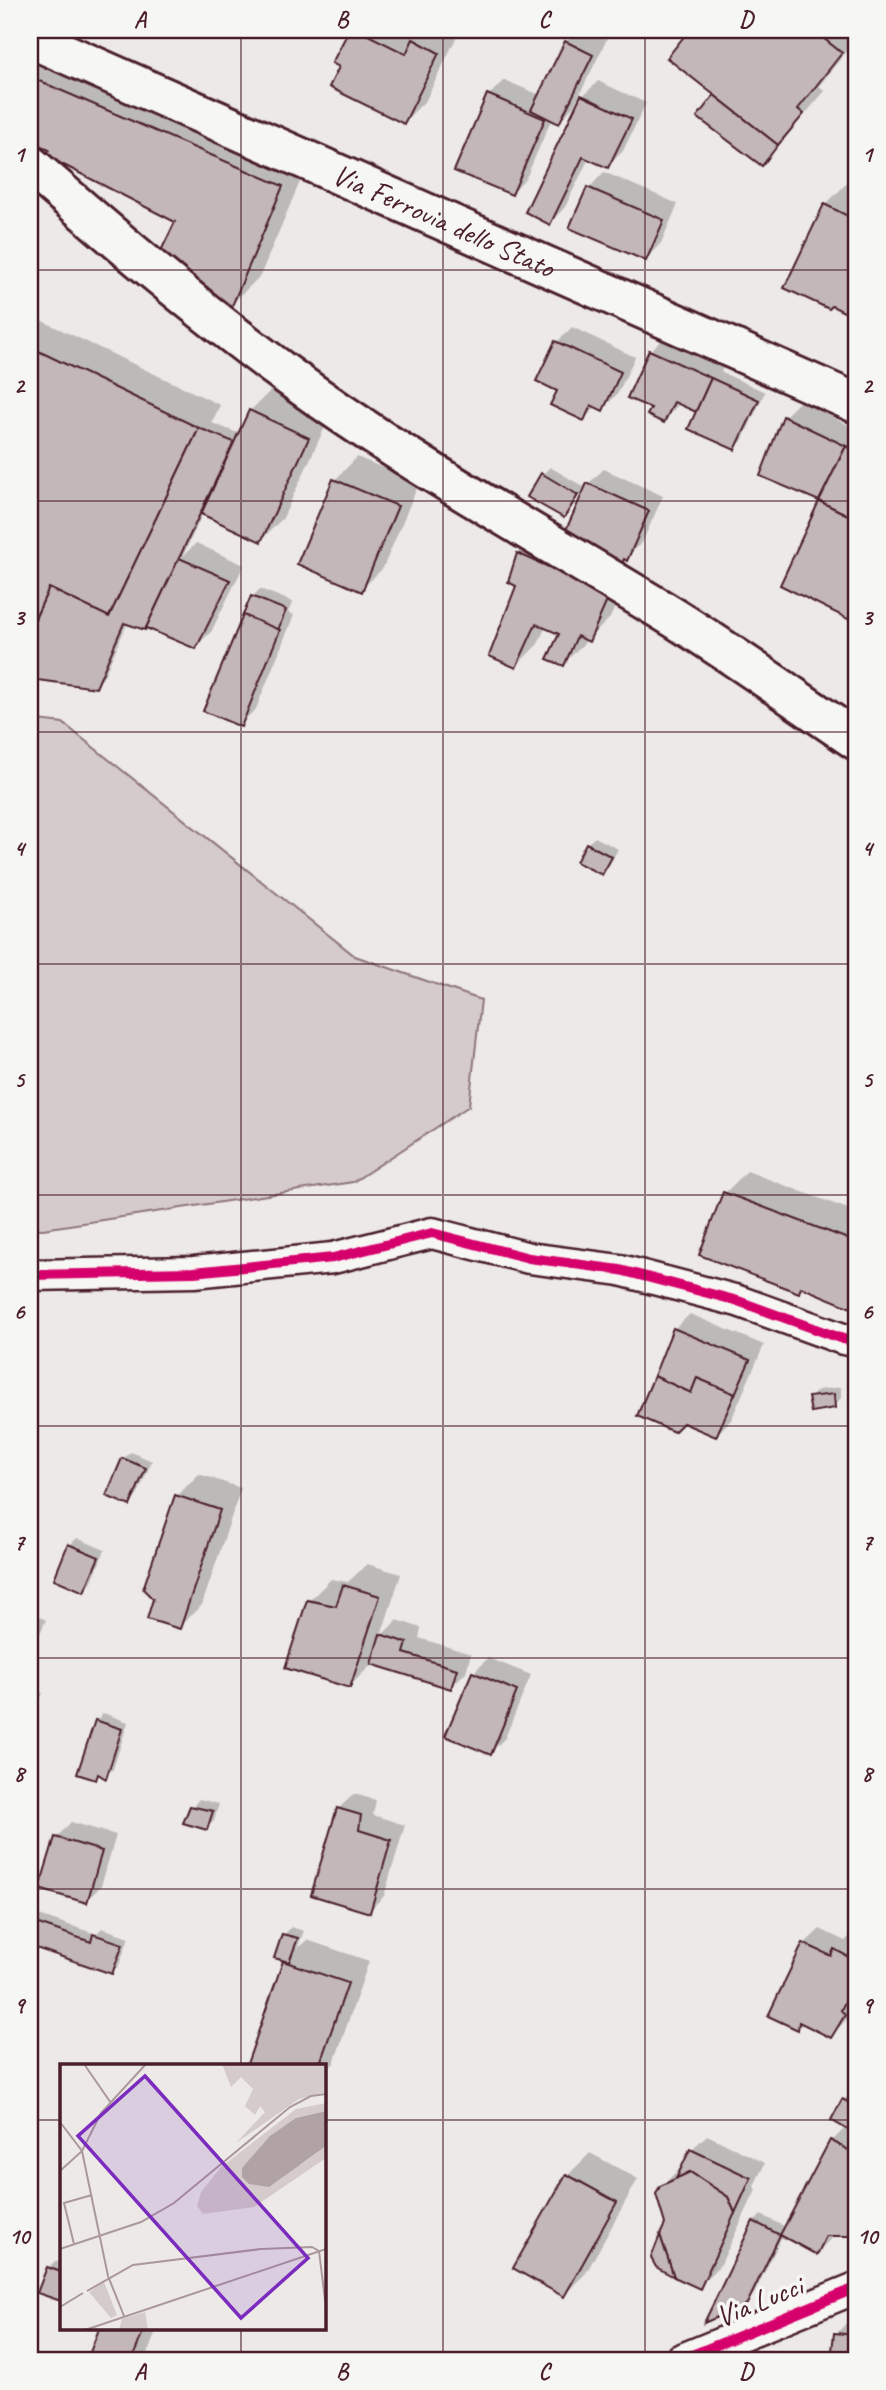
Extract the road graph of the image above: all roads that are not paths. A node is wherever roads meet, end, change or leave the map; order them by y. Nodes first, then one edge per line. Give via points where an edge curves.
1 (30, 38) edge
2 (30, 165) edge
3 (856, 403) edge
4 (856, 740) edge
5 (30, 1275) edge
6 (856, 1341) edge
7 (856, 2288) edge
8 (680, 2360) edge

1 - 3 main road, Via Ferrovia dello Stato
2 - 4 main road via 288,376 418,463 665,612
5 - 6 street via 194,1272 333,1258 432,1233 529,1258 633,1273 738,1301
7 - 8 street, Via Lucci

